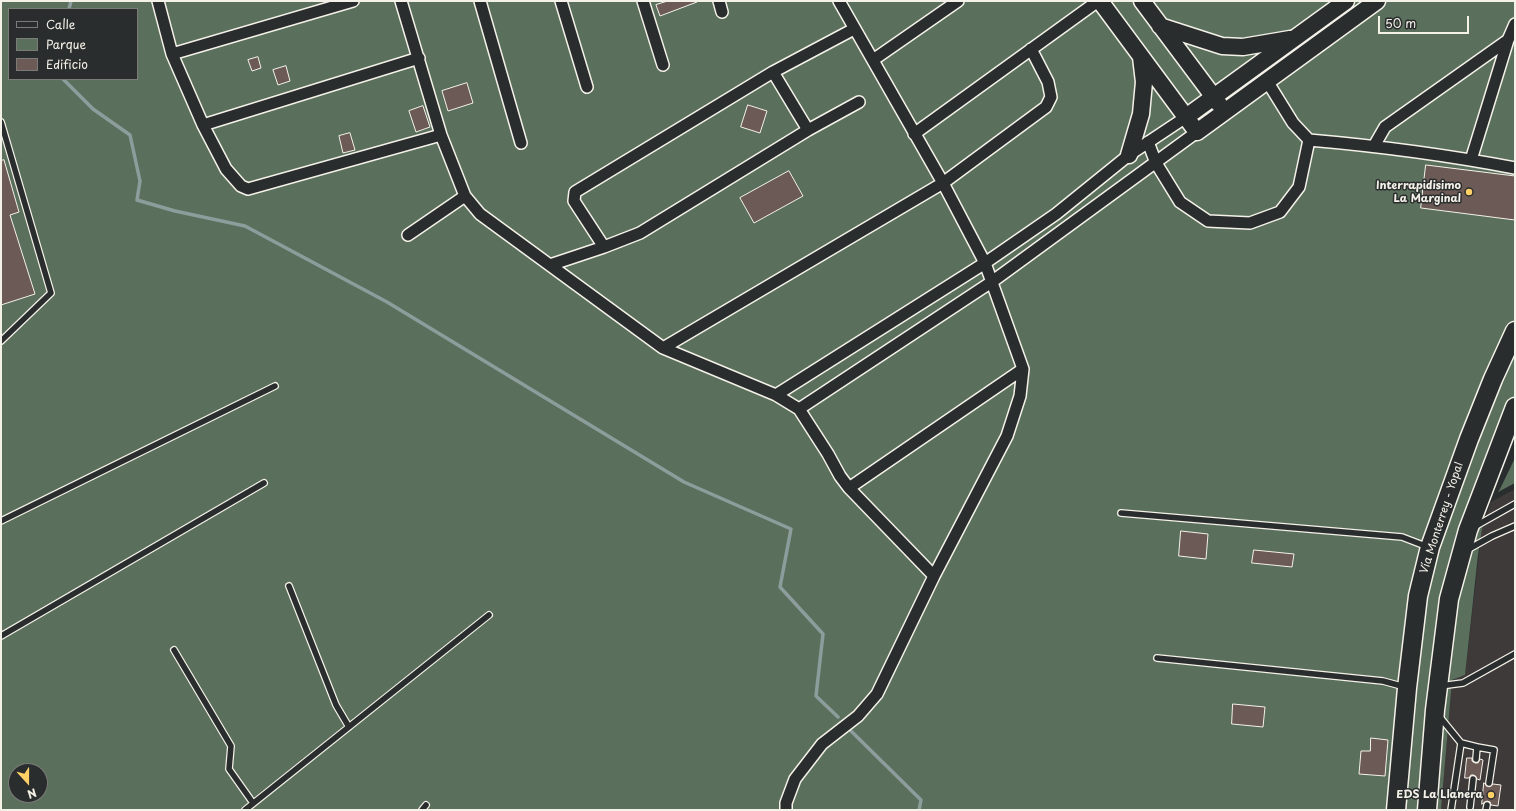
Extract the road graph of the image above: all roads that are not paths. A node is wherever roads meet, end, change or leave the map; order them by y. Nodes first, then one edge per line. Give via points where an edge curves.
1 (158, 1) edge
2 (353, 1) edge
3 (401, 1) edge
4 (480, 1) edge
5 (561, 1) edge
6 (642, 1) edge
7 (839, 1) edge
8 (958, 1) edge
9 (1099, 1) edge
10 (1142, 1) edge
11 (1346, 1) edge
12 (1377, 1) edge
13 (318, 6) edge
14 (1515, 24) edge
15 (1160, 26) junction
16 (854, 29) junction
17 (1295, 38) junction
18 (1508, 40) junction
19 (1031, 49) junction
20 (172, 54) junction
21 (1141, 57) junction
22 (418, 58) junction
23 (873, 60) junction
24 (663, 65) dead end
25 (773, 72) junction
26 (1267, 81) junction
27 (586, 87) dead end
28 (1213, 96) junction
29 (859, 102) dead end
30 (1225, 112) junction
31 (1186, 117) junction
32 (1, 122) edge
33 (204, 125) junction
34 (808, 130) junction
35 (1197, 132) junction
36 (914, 134) junction
37 (442, 135) junction
38 (1309, 140) junction
39 (1148, 142) junction
40 (521, 143) dead end
41 (1374, 146) junction
42 (1129, 155) junction
43 (1471, 160) junction
44 (1156, 163) junction
45 (1515, 168) edge
46 (943, 183) junction
47 (465, 196) junction
48 (408, 235) dead end
49 (604, 247) junction
50 (985, 263) junction
51 (550, 265) junction
52 (993, 281) junction
53 (1515, 331) edge
54 (1, 340) edge
55 (663, 348) junction
56 (1023, 368) junction
57 (275, 386) dead end
58 (776, 395) junction
59 (1515, 407) edge
60 (799, 409) junction
61 (264, 484) dead end
62 (849, 488) junction
63 (1515, 504) edge
64 (1122, 513) dead end
65 (1, 521) edge
66 (1515, 526) edge
67 (1468, 530) junction
68 (1430, 547) junction
69 (1462, 553) junction
70 (934, 576) junction
71 (289, 586) dead end
72 (489, 615) dead end
73 (1, 636) edge
74 (174, 650) dead end
75 (1515, 654) edge
76 (1157, 658) dead end
77 (1438, 686) junction
78 (1407, 688) junction
79 (1435, 710) junction
80 (349, 727) junction
81 (1461, 743) junction
82 (1477, 747) junction
83 (1476, 759) dead end
84 (1473, 779) dead end
85 (1489, 784) dead end
86 (254, 803) junction
87 (1470, 807) dead end
88 (244, 810) edge
89 (786, 810) edge
90 (1396, 810) edge
91 (1427, 810) edge
92 (1451, 810) edge

1 - 20 street
2 - 13 street
3 - 22 street
4 - 40 street
5 - 27 street
6 - 24 street
7 - 16 street
8 - 23 street
9 - 19 street
9 - 21 main road
10 - 15 main road
11 - 17 main road
12 - 26 main road
13 - 20 street
14 - 18 street
15 - 17 main road via 1222,46 1243,47
15 - 28 main road
16 - 23 street
16 - 25 street
17 - 28 main road
18 - 41 street via 1385,127
18 - 43 street
19 - 36 street
19 - 46 street via 1048,82 1051,97 1046,108
20 - 33 street
21 - 31 main road
21 - 42 main road via 1144,82 1141,114
22 - 33 street
22 - 37 street
23 - 36 street
25 - 34 street
25 - 49 street via 575,192 574,201
26 - 30 main road
26 - 38 street via 1293,123
28 - 30 main road
28 - 31 main road
29 - 34 street
30 - 35 main road
31 - 35 main road
31 - 39 street
32 - 54 lane via 51,293
33 - 37 street via 226,169 241,186 248,189
34 - 49 street via 640,233
35 - 44 street
36 - 46 street
37 - 47 street
38 - 41 street
38 - 44 street via 1299,187 1280,212 1250,223 1208,222 1180,202
39 - 42 street
39 - 44 street
41 - 43 street
42 - 50 street via 1056,214
43 - 45 street
44 - 52 street
46 - 50 street
46 - 55 street
47 - 48 street
47 - 51 street via 480,214
49 - 51 street
50 - 52 street
50 - 58 street
51 - 55 street
52 - 56 street
52 - 60 street
53 - 68 main road, Vía Monterrey - Yopal via 1472,432
55 - 58 street
56 - 62 street
56 - 70 street via 1020,396 1007,436
57 - 65 lane
58 - 60 street
59 - 67 main road
60 - 62 street
61 - 73 lane
62 - 70 street
63 - 67 lane
64 - 68 lane via 1402,537
66 - 69 lane
67 - 69 main road
68 - 78 main road, Vía Monterrey - Yopal via 1418,596
69 - 77 main road via 1449,599
70 - 89 street via 877,694 858,716 822,744 795,779
71 - 80 lane via 336,705
72 - 80 lane
74 - 86 lane via 231,746 229,769
75 - 77 lane via 1463,683
76 - 78 lane via 1383,681
77 - 79 main road
78 - 90 main road, Vía Monterrey - Yopal
79 - 81 lane
79 - 91 main road
80 - 86 lane
81 - 82 lane
81 - 92 lane
82 - 83 lane
82 - 85 lane via 1494,750
84 - 87 lane
86 - 88 lane

